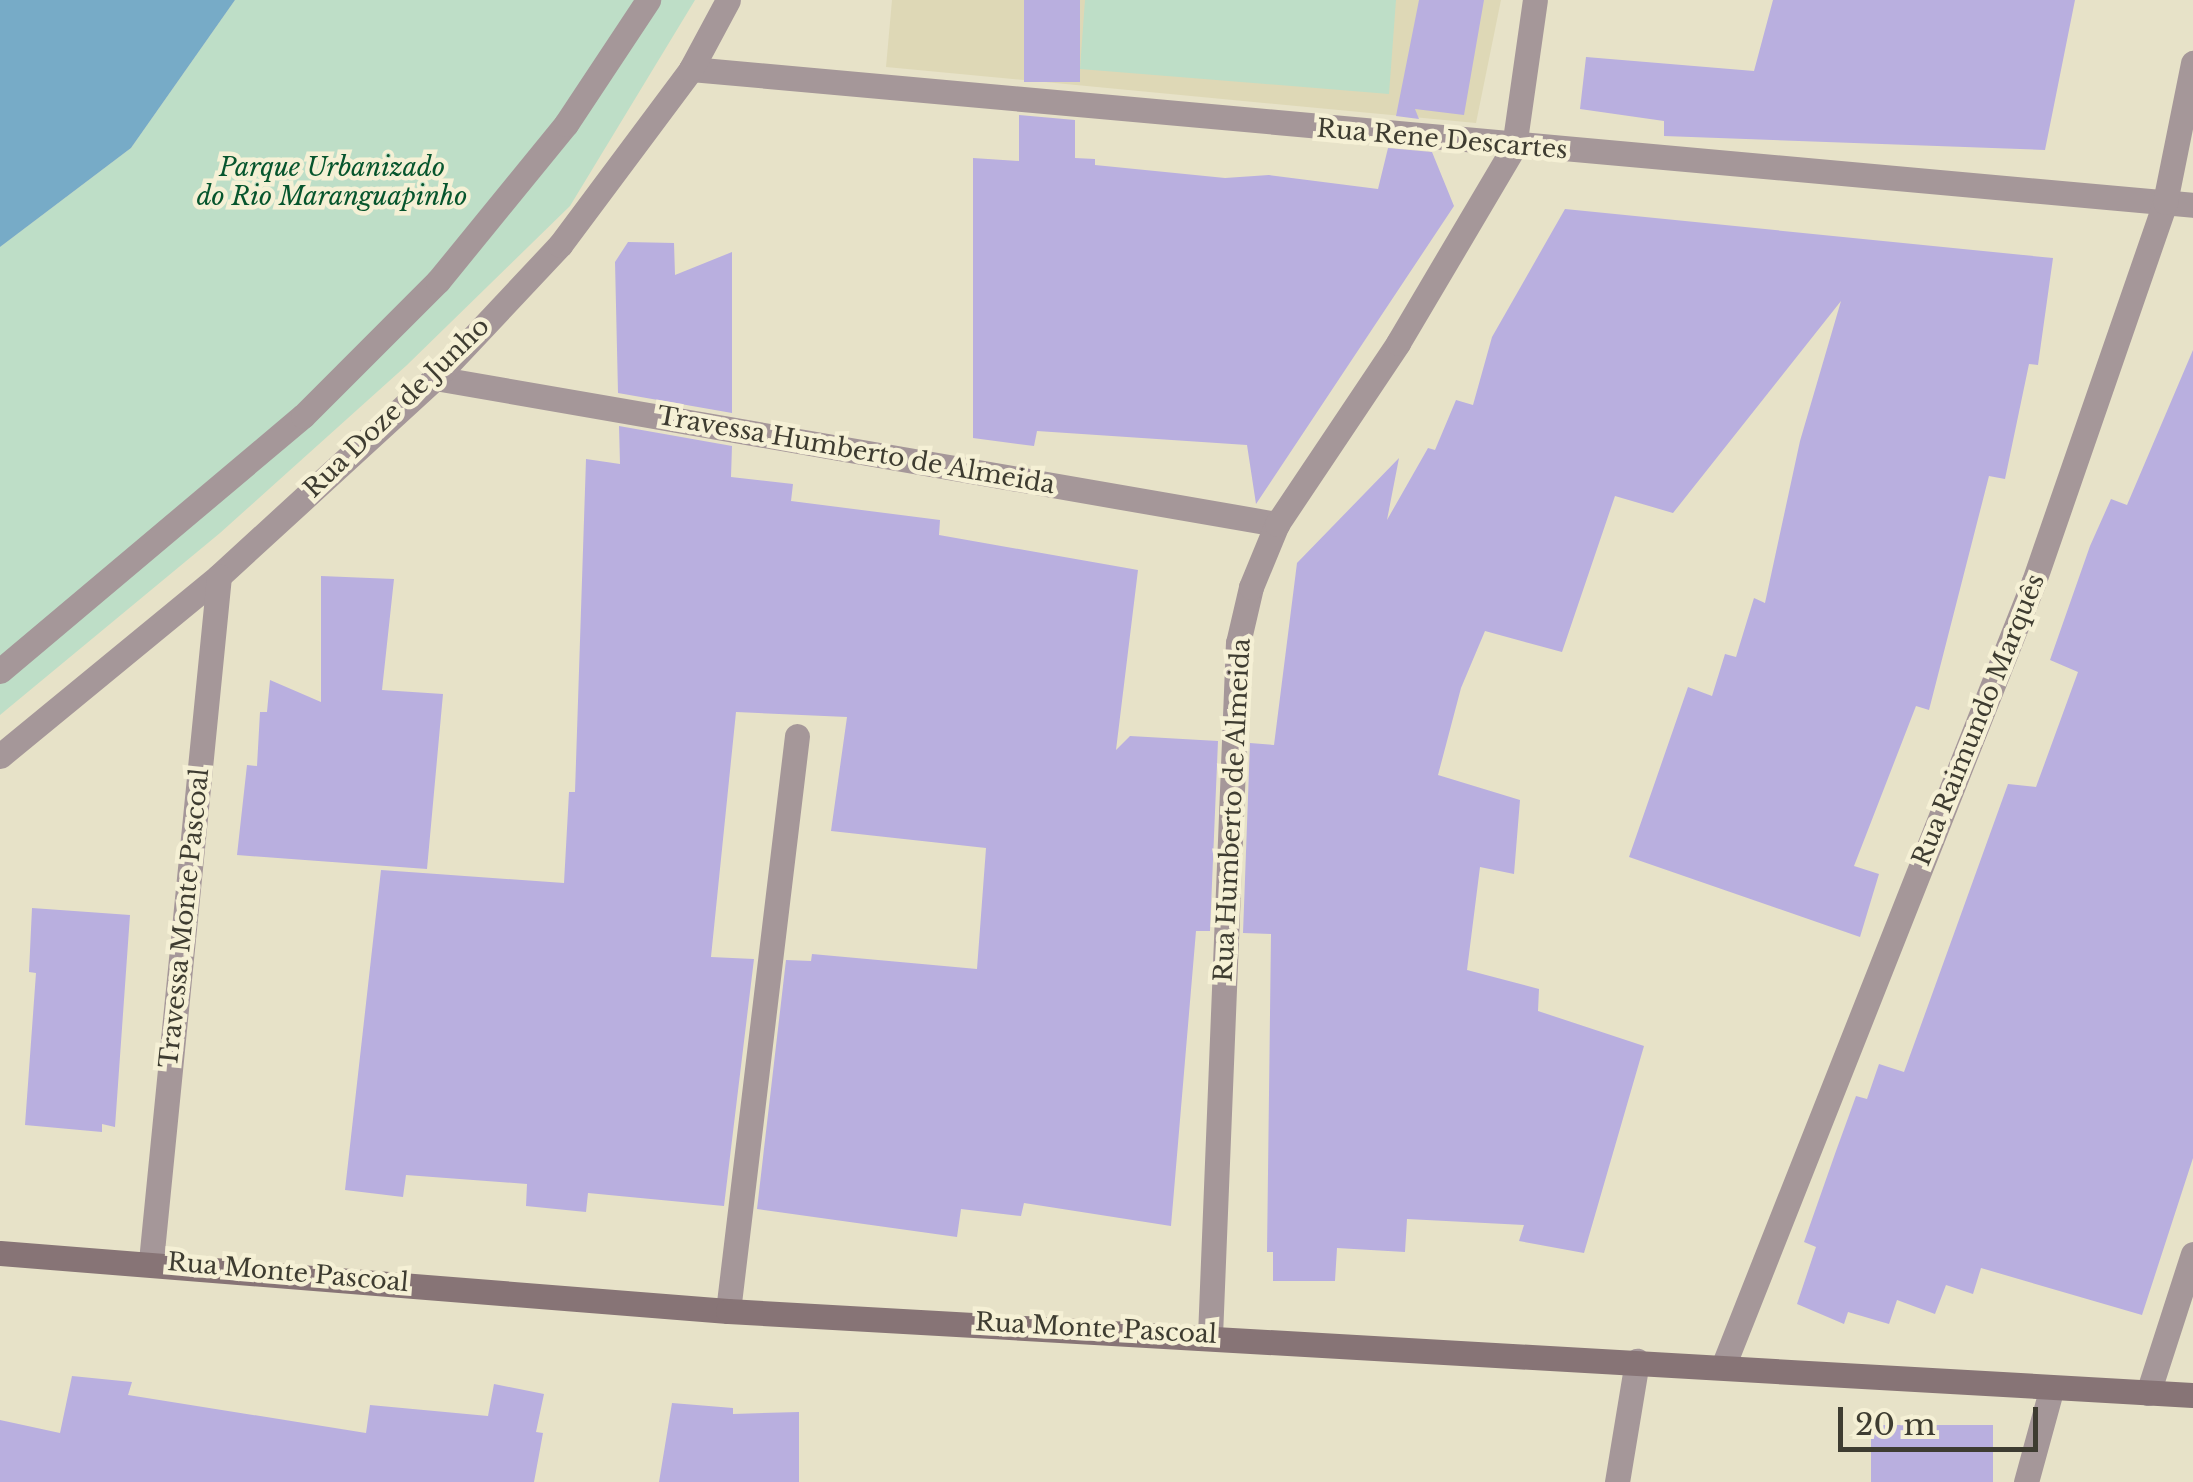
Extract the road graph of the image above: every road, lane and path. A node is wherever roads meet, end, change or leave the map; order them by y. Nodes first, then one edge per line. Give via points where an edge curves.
1 (648, 0) edge
2 (728, 0) edge
3 (1535, 0) edge
4 (2193, 63) edge
5 (691, 69) junction
6 (1514, 147) junction
7 (2165, 202) junction
8 (2193, 205) edge
9 (435, 378) junction
10 (1277, 524) junction
11 (219, 576) junction
12 (0, 672) edge
13 (798, 736) dead end
14 (0, 756) edge
15 (0, 1253) edge
16 (2193, 1254) edge
17 (151, 1261) junction
18 (728, 1310) junction
19 (1210, 1336) junction
20 (1637, 1361) junction
21 (1724, 1364) junction
22 (2052, 1387) junction
23 (2148, 1393) junction
24 (2193, 1395) edge
25 (1617, 1482) edge
26 (2026, 1482) edge

1 - 12 street via 566,124 438,281 303,416
2 - 5 street, Rua Doze de Junho
3 - 6 street, Rua Humberto de Almeida
4 - 7 street, Rua Raimundo Marquês
5 - 6 street, Rua Rene Descartes
5 - 9 street, Rua Doze de Junho via 560,245
6 - 7 street, Rua Rene Descartes
6 - 10 street, Rua Humberto de Almeida via 1398,343
7 - 8 street, Rua Rene Descartes
7 - 21 street, Rua Raimundo Marquês via 2034,582
9 - 10 street, Travessa Humberto de Almeida
9 - 11 street, Rua Doze de Junho
10 - 19 street, Rua Humberto de Almeida via 1251,587 1238,643
11 - 14 street, Rua Doze de Junho
11 - 17 street, Travessa Monte Pascoal
13 - 18 street
15 - 17 street, Rua Monte Pascoal
16 - 23 street
17 - 18 street, Rua Monte Pascoal
18 - 19 street, Rua Monte Pascoal
19 - 20 street, Rua Monte Pascoal
20 - 21 street, Rua Monte Pascoal
20 - 25 street
21 - 22 street, Rua Monte Pascoal
22 - 23 street, Rua Monte Pascoal
22 - 26 street
23 - 24 street, Rua Monte Pascoal

